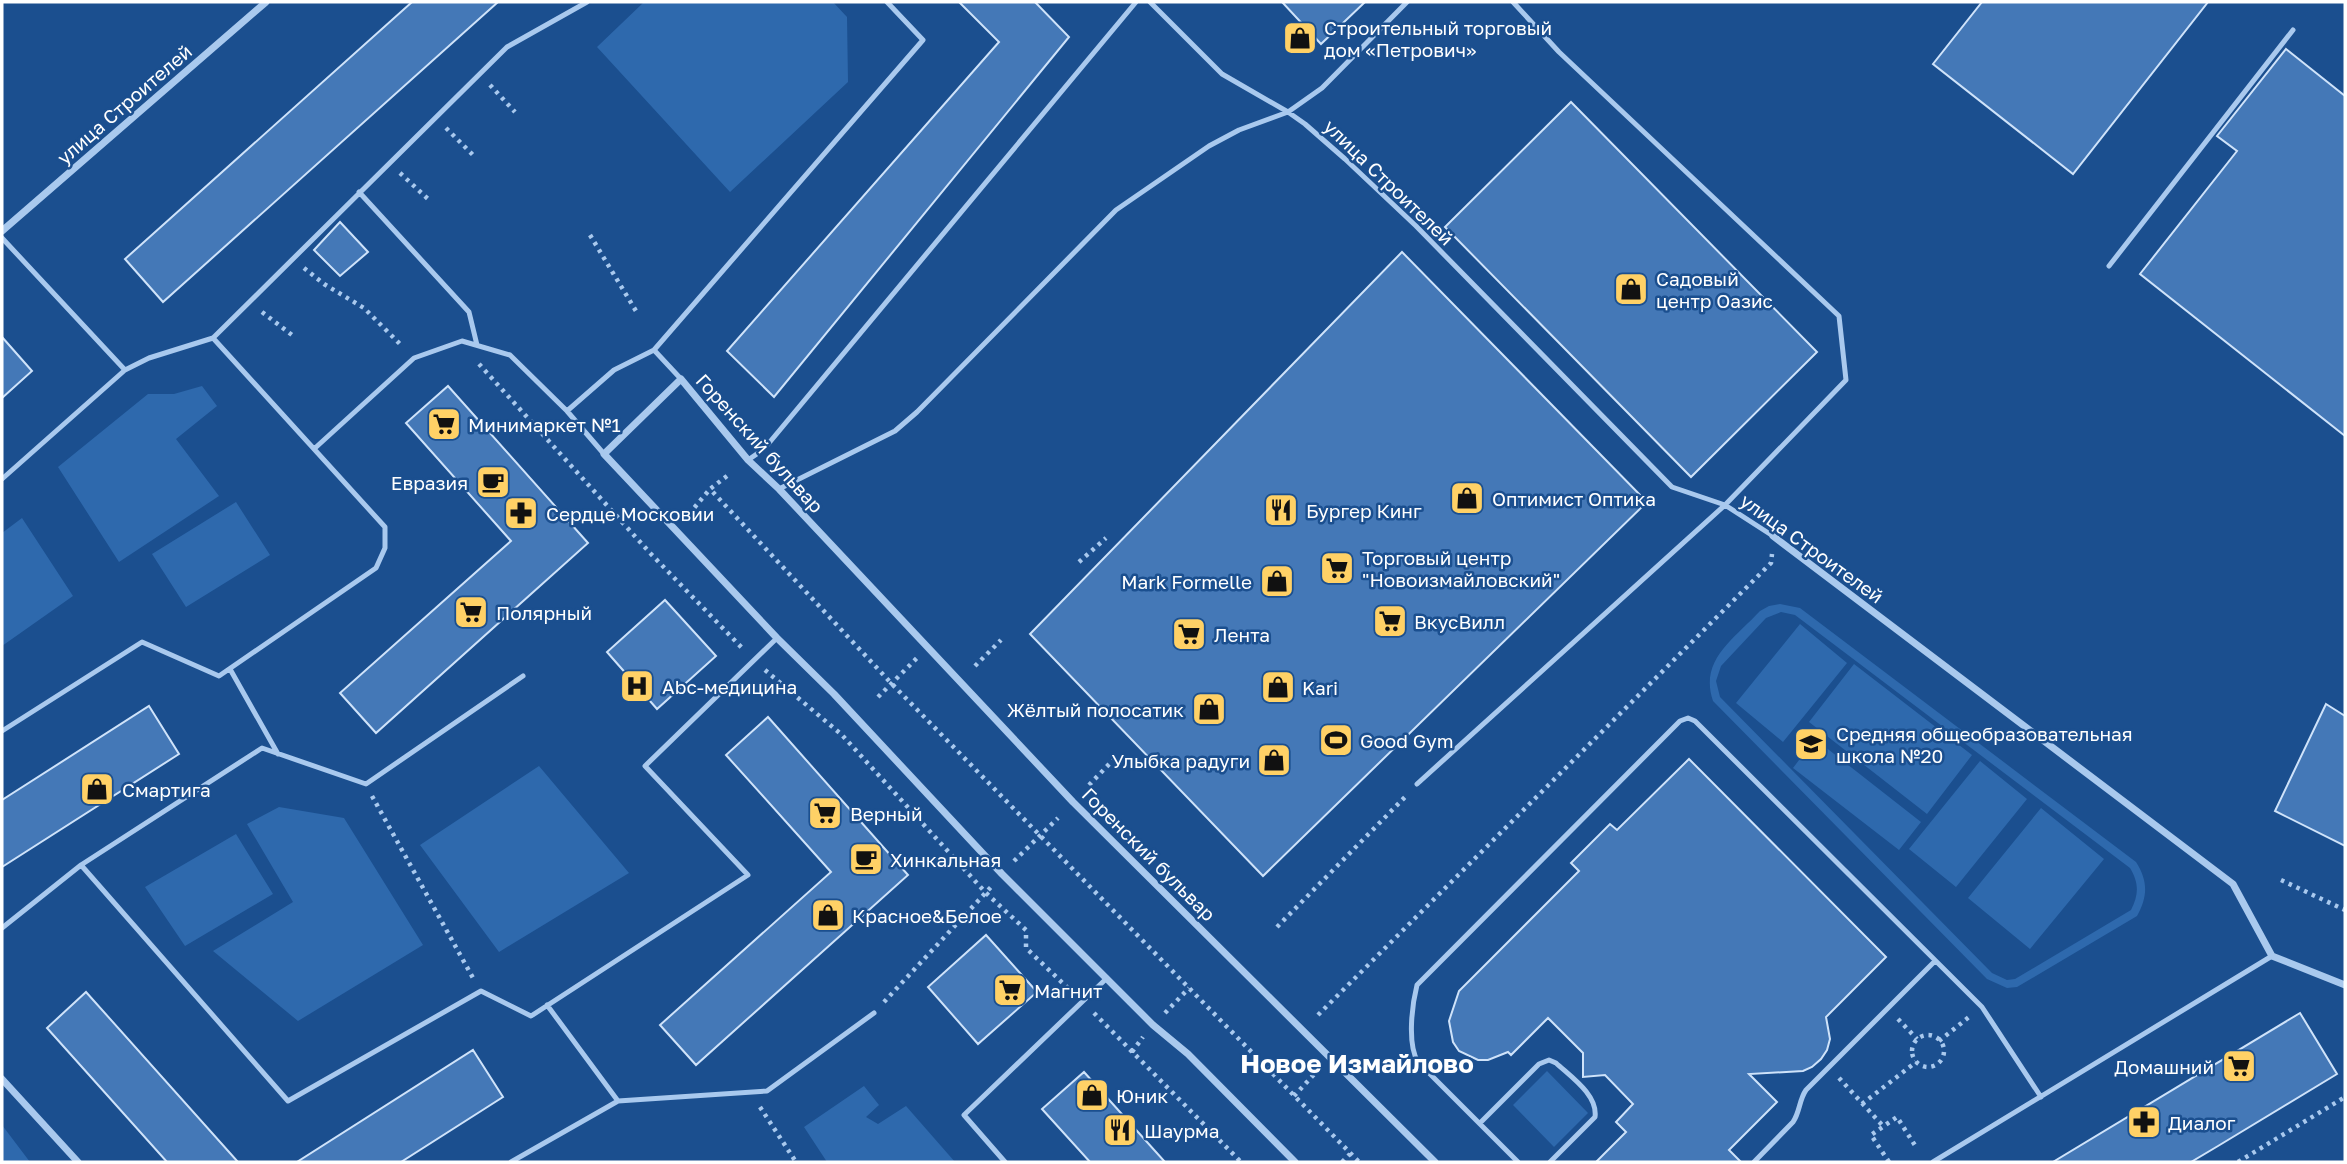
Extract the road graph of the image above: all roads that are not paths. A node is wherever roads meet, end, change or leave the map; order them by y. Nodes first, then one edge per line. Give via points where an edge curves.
1 (266, 2) edge
2 (587, 2) edge
3 (887, 2) edge
4 (1136, 2) edge
5 (1150, 2) edge
6 (1407, 2) edge
7 (1513, 2) edge
8 (2293, 30) dead end
9 (1288, 112) junction
10 (359, 192) junction
11 (2, 231) edge
12 (2, 238) edge
13 (2109, 266) dead end
14 (213, 338) junction
15 (477, 345) junction
16 (654, 350) junction
17 (125, 370) junction
18 (681, 379) junction
19 (567, 411) junction
20 (314, 449) junction
21 (604, 454) junction
22 (748, 460) junction
23 (2, 479) edge
24 (779, 489) junction
25 (1725, 505) junction
26 (1773, 536) joint
27 (777, 638) junction
28 (230, 669) junction
29 (523, 676) dead end
30 (2, 732) edge
31 (278, 754) junction
32 (1417, 784) road end
33 (81, 866) junction
34 (2, 928) edge
35 (2272, 956) junction
36 (1935, 961) junction
37 (1107, 978) junction
38 (2345, 985) edge
39 (547, 1005) junction
40 (874, 1013) road end
41 (2, 1079) edge
42 (2041, 1097) junction
43 (618, 1101) junction
44 (1480, 1124) junction
45 (78, 1162) edge
46 (511, 1162) edge
47 (1005, 1162) edge
48 (1295, 1162) edge
49 (1435, 1162) edge
50 (1518, 1162) edge
51 (1550, 1162) edge
52 (1754, 1162) edge
53 (1933, 1162) edge

1 - 11 street, улица Строителей
2 - 10 lane via 508,47
3 - 16 lane via 923,40
4 - 22 lane via 773,439
5 - 9 lane, улица Строителей via 1222,74
6 - 9 lane via 1322,88
7 - 25 lane via 1559,52 1839,316 1846,380
8 - 13 lane
9 - 24 lane via 1209,146 1116,210 895,432
9 - 25 lane, улица Строителей via 1400,211 1672,487
10 - 14 lane
10 - 15 lane via 470,312
12 - 17 lane
14 - 17 lane
14 - 20 lane
15 - 19 lane via 510,355
15 - 20 lane via 462,341 414,358
16 - 18 lane
16 - 19 lane via 614,370
17 - 23 lane
18 - 21 street, Горенский бульвар
18 - 22 street, Горенский бульвар
19 - 21 lane
20 - 28 lane via 385,527 385,548 376,568
21 - 27 street
22 - 24 street, Горенский бульвар
24 - 49 street, Горенский бульвар via 1083,811
25 - 26 lane, улица Строителей
25 - 32 lane
26 - 35 street, улица Строителей via 2233,884
27 - 37 street
27 - 39 lane via 645,766 748,874
28 - 30 lane via 219,676 142,642
28 - 31 lane
29 - 31 lane via 366,785
31 - 33 lane via 262,748
33 - 34 lane
33 - 39 lane via 288,1101 481,991 531,1016
35 - 38 street
35 - 42 lane
36 - 42 lane via 1982,1007
36 - 44 lane via 1688,718 1417,985 1413,1053
36 - 52 lane via 1801,1097 1798,1116
37 - 47 lane via 964,1115
37 - 48 street
39 - 43 lane
40 - 43 lane via 767,1091
41 - 45 street
42 - 53 lane
43 - 46 lane
44 - 50 lane
44 - 51 lane via 1539,1064 1556,1063 1597,1109 1595,1117

